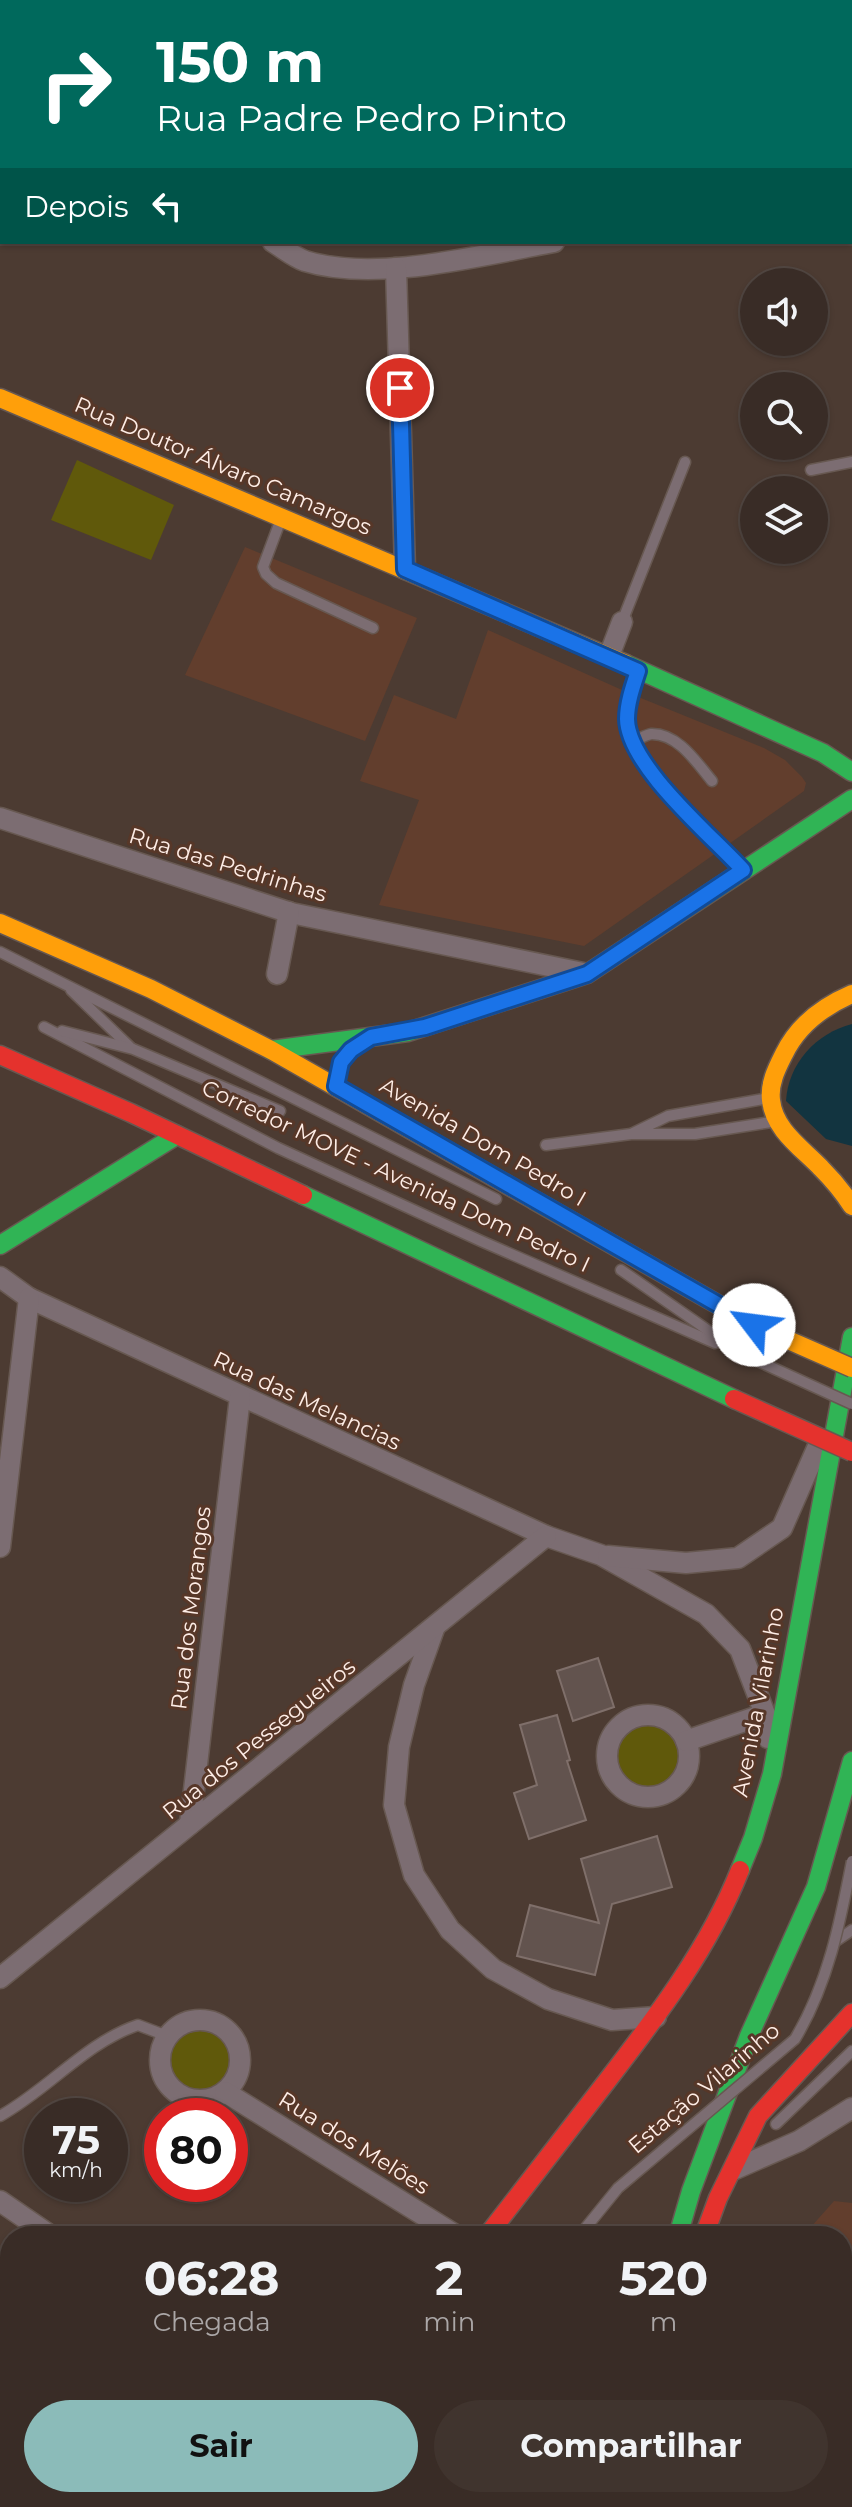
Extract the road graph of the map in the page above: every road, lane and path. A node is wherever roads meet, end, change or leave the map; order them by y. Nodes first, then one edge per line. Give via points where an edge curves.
1 (276, 244) edge
2 (542, 244) edge
3 (396, 268) junction
4 (0, 398) edge
5 (685, 462) dead end
6 (852, 462) edge
7 (811, 470) dead end
8 (282, 517) junction
9 (405, 569) junction
10 (622, 622) joint
11 (373, 628) dead end
12 (609, 656) junction
13 (638, 671) junction
14 (633, 741) junction
15 (823, 753) junction
16 (852, 772) edge
17 (712, 781) dead end
18 (852, 798) edge
19 (0, 818) edge
20 (743, 870) junction
21 (289, 912) junction
22 (0, 923) edge
23 (0, 952) edge
24 (277, 974) dead end
25 (587, 974) junction
26 (64, 983) junction
27 (852, 994) edge
28 (371, 1037) junction
29 (133, 1049) junction
30 (271, 1050) junction
31 (0, 1055) edge
32 (336, 1086) junction
33 (770, 1097) junction
34 (280, 1111) dead end
35 (142, 1118) junction
36 (780, 1126) junction
37 (631, 1134) junction
38 (177, 1135) junction
39 (546, 1145) dead end
40 (828, 1152) dead end
41 (147, 1155) junction
42 (500, 1201) dead end
43 (852, 1206) edge
44 (0, 1245) edge
45 (610, 1262) dead end
46 (0, 1277) edge
47 (29, 1298) junction
48 (697, 1324) junction
49 (752, 1324) junction
50 (852, 1337) edge
51 (748, 1357) junction
52 (852, 1368) edge
53 (240, 1397) junction
54 (846, 1402) edge
55 (852, 1452) edge
56 (546, 1536) junction
57 (0, 1547) edge
58 (601, 1555) junction
59 (434, 1628) junction
60 (765, 1714) junction
61 (686, 1741) junction
62 (852, 1761) edge
63 (772, 1774) junction
64 (190, 1824) junction
65 (852, 1861) edge
66 (850, 1932) edge
67 (836, 1941) junction
68 (0, 1978) edge
69 (852, 2013) edge
70 (656, 2017) junction
71 (612, 2020) junction
72 (167, 2036) junction
73 (852, 2051) edge
74 (628, 2053) junction
75 (225, 2092) junction
76 (852, 2108) edge
77 (0, 2116) edge
78 (770, 2130) dead end
79 (760, 2140) dead end
80 (731, 2170) junction
81 (0, 2201) edge
82 (688, 2202) junction
83 (36, 2226) edge
84 (441, 2226) edge
85 (495, 2226) edge
86 (587, 2226) edge
87 (681, 2226) edge
88 (703, 2226) edge
89 (711, 2226) edge

1 - 3 street via 302,260 333,267
2 - 3 street
3 - 9 street
4 - 8 main road, Rua Doutor Álvaro Camargos
5 - 10 lane
6 - 7 lane
8 - 9 main road, Rua Doutor Álvaro Camargos
8 - 11 lane via 263,567 266,574
9 - 12 main road, Rua Doutor Álvaro Camargos
10 - 12 street
12 - 13 main road, Rua Doutor Álvaro Camargos
13 - 14 lane via 627,722
13 - 15 main road, Rua Doutor Álvaro Camargos
14 - 17 lane via 650,734 669,738
14 - 20 lane via 668,792
15 - 16 main road, Rua Doutor Álvaro Camargos
15 - 18 main road
18 - 20 main road
19 - 21 street, Rua das Pedrinhas
20 - 25 main road
21 - 24 street
21 - 25 street, Rua das Pedrinhas
22 - 30 main road, Avenida Dom Pedro I via 151,989
23 - 26 lane, Corredor MOVE - Avenida Dom Pedro I
25 - 28 main road via 420,1029
26 - 29 lane
26 - 42 lane, Corredor MOVE - Avenida Dom Pedro I
27 - 33 main road via 824,1006 800,1028 782,1057
28 - 30 main road
28 - 32 main road via 341,1062
29 - 34 lane, Corredor MOVE - Avenida Dom Pedro I
29 - 51 lane, Corredor MOVE - Avenida Dom Pedro I via 44,1027 278,1148
30 - 32 main road, Avenida Dom Pedro I
31 - 35 main road
32 - 49 main road, Avenida Dom Pedro I
33 - 36 main road
33 - 37 lane via 668,1116
35 - 38 main road
35 - 41 main road via 149,1134
36 - 37 lane
36 - 40 main road
36 - 43 main road via 842,1186
37 - 39 lane
38 - 41 main road
38 - 55 main road, bridge
41 - 44 main road
45 - 48 lane, Corredor MOVE - Avenida Dom Pedro I
46 - 47 street, Rua das Melancias
47 - 53 street, Rua das Melancias
47 - 57 street
48 - 49 lane
48 - 51 lane, Corredor MOVE - Avenida Dom Pedro I
49 - 52 main road, Avenida Dom Pedro I, bridge
50 - 54 main road, Avenida Vilarinho
51 - 54 lane, Corredor MOVE - Avenida Dom Pedro I, bridge
53 - 56 street, Rua das Melancias
53 - 64 street, Rua dos Morangos
54 - 58 street, Rua das Melancias via 782,1528 738,1558 686,1563
54 - 63 main road, Avenida Vilarinho
56 - 58 street, Rua das Melancias
56 - 59 street, Rua dos Pessegueiros
58 - 60 street, Rua das Melancias via 706,1614 740,1649
59 - 64 street, Rua dos Pessegueiros
59 - 71 street via 399,1747 394,1805 414,1875 450,1930 493,1969 548,1999
60 - 61 street
60 - 63 street, Rua das Melancias
61 - 61 street via 661,1717 638,1716 611,1737 609,1772 634,1796 669,1792 685,1775
62 - 82 main road via 816,1887 749,2036
63 - 70 main road, Avenida Vilarinho via 729,1898
64 - 68 street, Rua dos Pessegueiros
65 - 67 lane, Estação Vilarinho, bridge
66 - 67 lane
67 - 86 lane, Estação Vilarinho, bridge via 795,2039 618,2188
69 - 80 main road via 758,2116
70 - 71 street
70 - 74 main road, Avenida Vilarinho
71 - 74 street
72 - 75 street via 159,2064 173,2090 199,2101
72 - 75 street via 188,2020 216,2022 228,2030 240,2064
72 - 77 lane via 138,2025 111,2034
73 - 78 lane
74 - 85 main road, Avenida Vilarinho
75 - 84 street, Rua dos Melões
76 - 80 street via 799,2141
79 - 80 lane
80 - 89 main road
81 - 83 street
82 - 87 main road
82 - 88 main road

